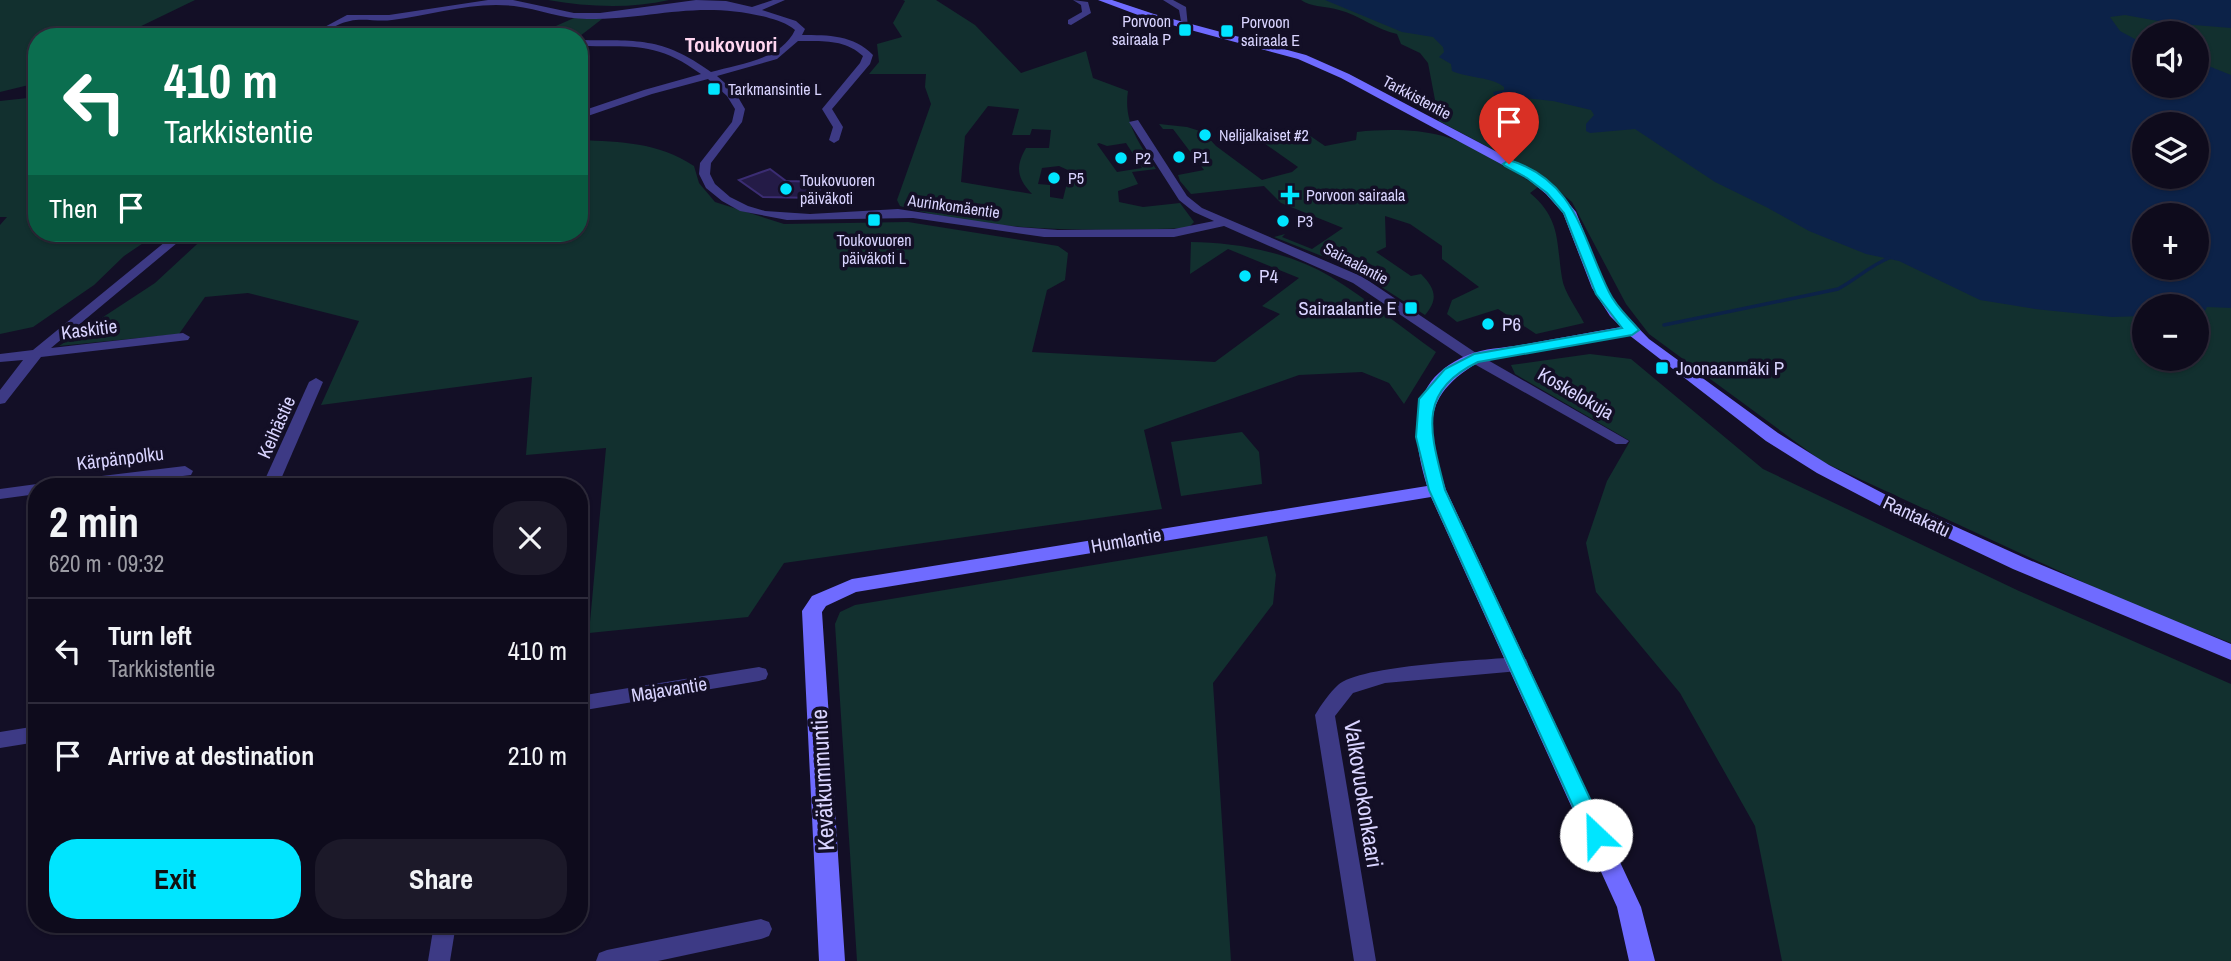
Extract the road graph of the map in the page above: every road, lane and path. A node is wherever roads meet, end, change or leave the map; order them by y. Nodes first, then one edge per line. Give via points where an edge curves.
1 (780, 0) edge
2 (1077, 0) edge
3 (1104, 0) edge
4 (1167, 0) edge
5 (487, 1) edge
6 (753, 10) junction
7 (1071, 22) dead end
8 (1185, 25) junction
9 (328, 28) edge
10 (796, 38) junction
11 (588, 44) edge
12 (708, 75) junction
13 (588, 113) edge
14 (1134, 122) dead end
15 (834, 140) dead end
16 (1223, 222) junction
17 (172, 242) edge
18 (1632, 330) junction
19 (183, 337) dead end
20 (35, 355) junction
21 (0, 358) edge
22 (1474, 358) junction
23 (316, 382) dead end
24 (0, 400) edge
25 (1621, 441) dead end
26 (185, 471) dead end
27 (127, 478) edge
28 (274, 478) edge
29 (28, 490) edge
30 (1437, 490) junction
31 (0, 494) edge
32 (818, 601) joint
33 (2231, 652) edge
34 (1519, 664) junction
35 (759, 674) dead end
36 (588, 702) edge
37 (28, 735) edge
38 (0, 740) edge
39 (761, 929) dead end
40 (444, 933) edge
41 (439, 961) edge
42 (607, 961) edge
43 (832, 961) edge
44 (1365, 961) edge
45 (1642, 961) edge

1 - 6 street
2 - 7 street via 1085,4 1087,13
3 - 8 street, Tarkkistentie
4 - 8 street via 1183,9
5 - 6 street via 582,16 696,3
5 - 9 street via 389,18 347,18
6 - 10 street via 793,23 800,29
8 - 18 street, Tarkkistentie via 1301,57 1345,76 1531,175 1569,212 1602,294
10 - 12 street via 774,57
10 - 15 street via 849,42 868,55 827,109 838,127
11 - 12 street, Aurinkomäentie via 668,50
12 - 13 street
12 - 16 street, Aurinkomäentie via 738,99 741,108 738,121 710,152 704,173 727,200 744,208 792,217 908,214 1021,231 1186,234
14 - 16 street, Sairaalantie via 1183,198
16 - 22 street, Sairaalantie via 1358,280
17 - 20 street
18 - 22 street
18 - 33 street, Rantakatu via 1772,437 1840,478 2020,564
19 - 20 street, Kaskitie
20 - 21 street, Kaskitie
20 - 24 street
22 - 25 street, Koskelokuja
22 - 30 street via 1450,372 1427,399 1424,437
23 - 28 street, Keihästie
26 - 27 street, Kärpänpolku
29 - 31 street
30 - 32 street, Humlantie via 852,586
30 - 34 street
32 - 43 street, Kevätkummuntie via 812,611
34 - 44 street, Valkovuokonkaari via 1385,676 1346,688 1325,715
34 - 45 street via 1629,907
35 - 36 street, Majavantie
37 - 38 street
39 - 42 street
40 - 41 street

